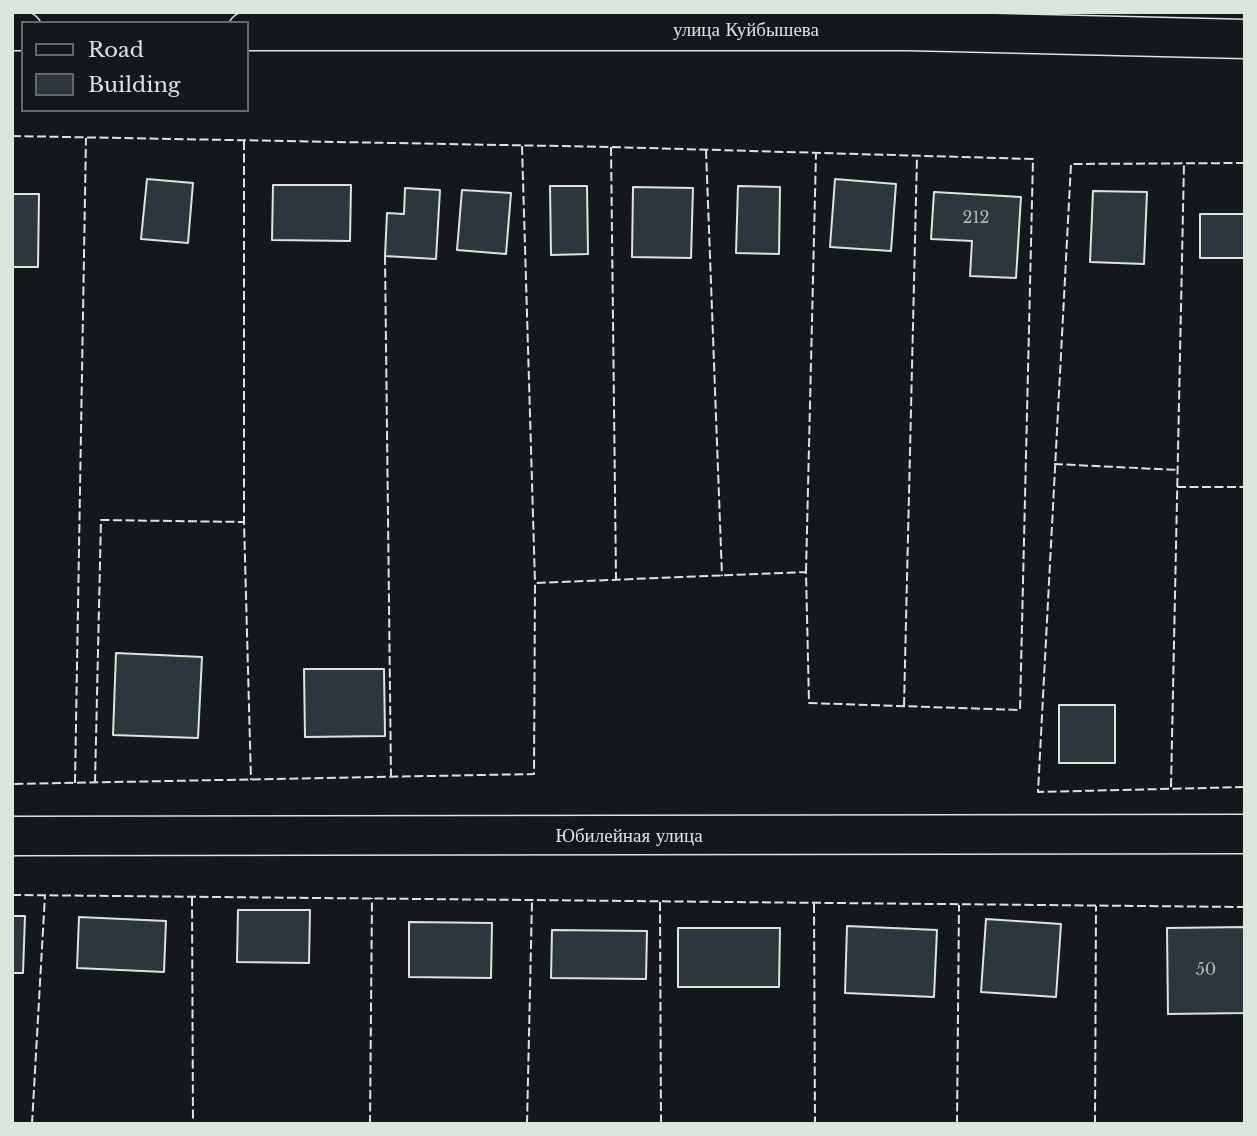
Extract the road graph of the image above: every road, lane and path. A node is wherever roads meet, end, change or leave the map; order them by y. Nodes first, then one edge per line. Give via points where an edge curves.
1 (248, 31) edge
2 (1245, 39) edge
3 (1245, 834) edge
4 (12, 836) edge

1 - 2 main road, улица Куйбышева via 909,31
3 - 4 main road, Юбилейная улица

